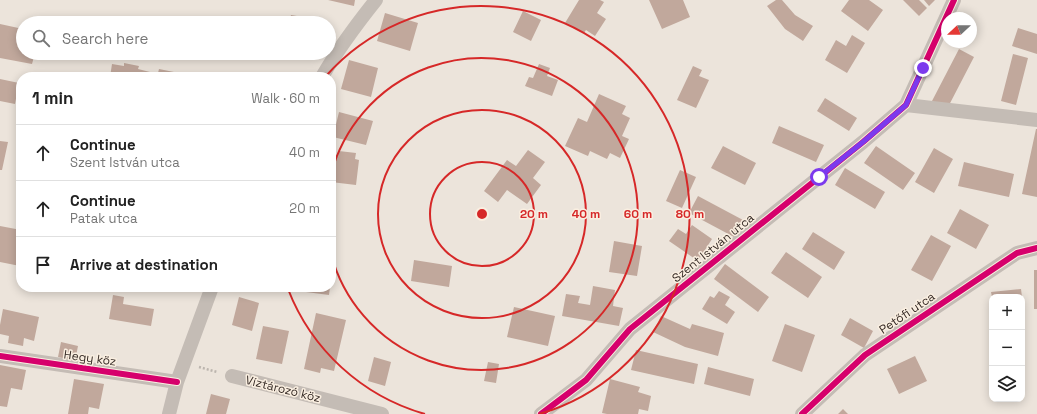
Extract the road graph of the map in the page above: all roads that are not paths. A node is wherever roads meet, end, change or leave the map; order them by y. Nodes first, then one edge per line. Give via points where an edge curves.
1 (376, 0) edge
2 (954, 0) edge
3 (336, 53) edge
4 (332, 60) edge
5 (325, 72) edge
6 (906, 105) junction
7 (1037, 120) edge
8 (1037, 248) edge
9 (210, 292) edge
10 (0, 356) edge
11 (232, 376) road end
12 (177, 382) junction
13 (169, 414) edge
14 (382, 414) edge
15 (541, 414) edge
16 (802, 414) edge

1 - 3 street
2 - 6 street
4 - 5 street
6 - 7 street
6 - 15 street, Szent István utca via 630,328 586,380
8 - 16 street, Petőfi utca via 1018,253 865,355
9 - 12 street
10 - 12 street, Hegy köz
11 - 14 street, Víztározó köz
12 - 13 street

